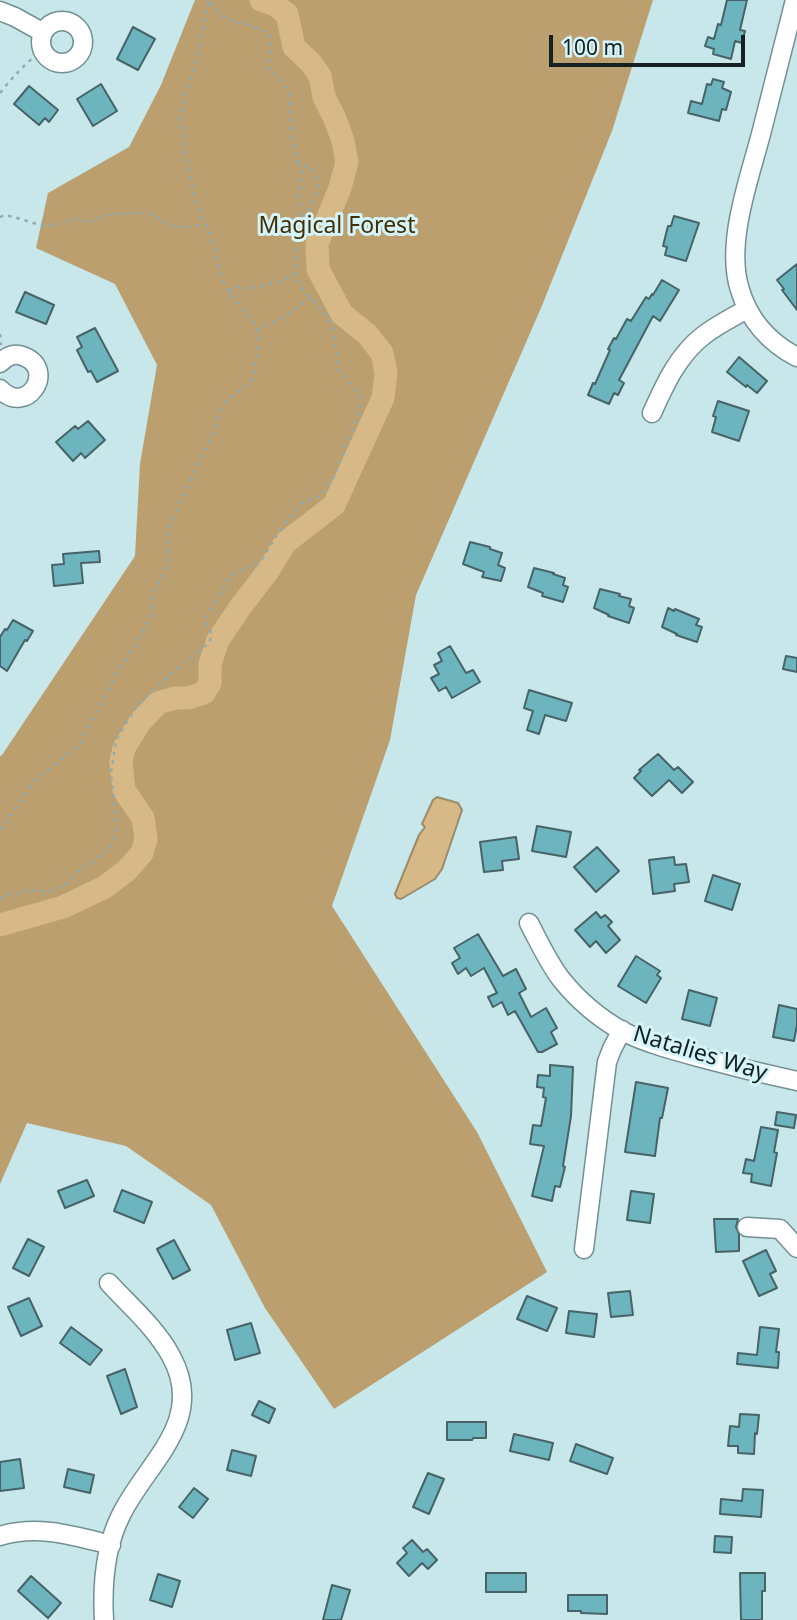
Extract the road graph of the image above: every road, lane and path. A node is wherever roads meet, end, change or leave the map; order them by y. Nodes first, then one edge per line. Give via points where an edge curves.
1 (795, 0) edge
2 (209, 1) edge
3 (0, 11) edge
4 (42, 32) junction
5 (791, 43) edge
6 (42, 51) junction
7 (0, 93) edge
8 (298, 161) junction
9 (0, 217) edge
10 (204, 223) junction
11 (298, 227) junction
12 (294, 273) junction
13 (229, 292) junction
14 (311, 298) junction
15 (747, 309) junction
16 (256, 330) junction
17 (797, 357) edge
18 (0, 363) edge
19 (0, 389) edge
20 (652, 413) dead end
21 (0, 830) edge
22 (0, 899) edge
23 (529, 923) dead end
24 (622, 1031) junction
25 (797, 1081) edge
26 (747, 1227) dead end
27 (797, 1248) edge
28 (583, 1249) dead end
29 (109, 1283) dead end
30 (0, 1536) edge
31 (111, 1545) junction
32 (104, 1620) edge

1 - 5 street
2 - 8 path via 226,19 269,33 268,68 290,94 291,132
2 - 10 path via 181,118 196,206
3 - 4 street
4 - 6 street
4 - 6 street via 62,20 79,29 83,39 77,57 70,62 55,62
5 - 15 street via 738,226 736,270
6 - 7 path
8 - 11 path via 302,172
8 - 11 path via 312,170 320,184
9 - 10 path via 54,226 111,214 144,213 172,226
10 - 13 path
11 - 12 path
12 - 13 path via 285,280
12 - 14 path
13 - 16 path
14 - 16 path
14 - 22 path via 329,317 338,370 359,394 359,413 333,479 321,495 300,504 261,561 228,577 205,620 212,635 209,643 138,704 127,721 116,740 111,773 117,831 110,848 63,886
15 - 17 street via 762,331
15 - 20 street via 691,346 667,379
16 - 21 path via 254,373 250,383 221,408 173,517 164,572 144,630 80,744 36,779
18 - 19 street via 7,357 23,356 32,361 38,375 36,387 27,395 14,397
23 - 24 street, Natalies Way via 561,978
24 - 25 street, Natalies Way via 660,1047
24 - 28 street via 607,1062
26 - 27 street via 780,1229
29 - 31 street via 172,1357 182,1393 176,1431 136,1488
30 - 31 street via 60,1533
31 - 32 street via 104,1578

